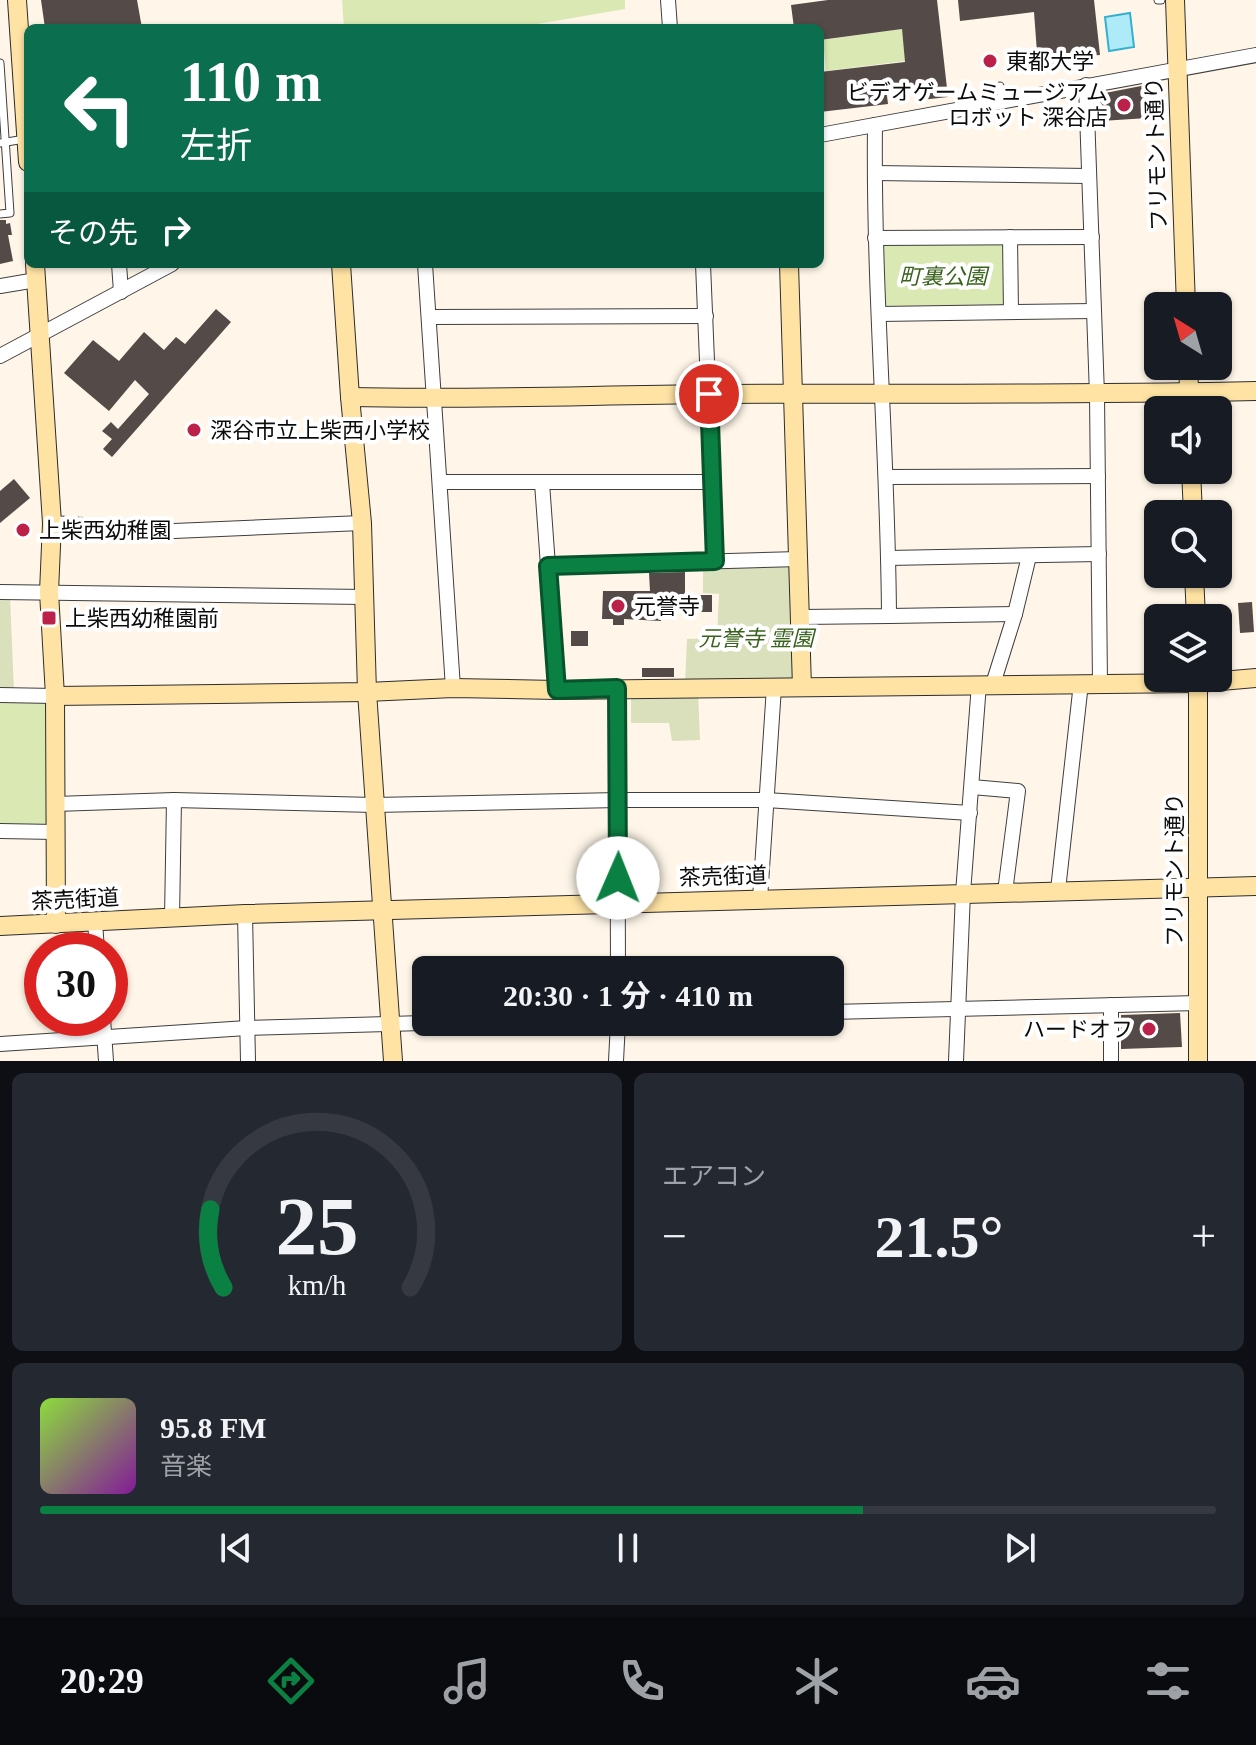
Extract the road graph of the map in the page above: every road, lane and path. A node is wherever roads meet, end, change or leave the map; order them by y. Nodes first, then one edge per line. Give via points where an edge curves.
1 (17, 0) edge
2 (668, 0) edge
3 (1175, 0) edge
4 (670, 24) edge
5 (1256, 55) edge
6 (0, 63) edge
7 (1177, 69) junction
8 (0, 74) edge
9 (1086, 85) junction
10 (24, 107) edge
11 (875, 125) junction
12 (824, 134) edge
13 (24, 138) edge
14 (3, 142) edge
15 (875, 173) junction
16 (1089, 176) junction
17 (0, 214) edge
18 (1010, 237) junction
19 (1092, 237) junction
20 (875, 238) junction
21 (119, 268) edge
22 (165, 268) edge
23 (341, 268) edge
24 (425, 268) edge
25 (703, 268) edge
26 (789, 268) edge
27 (36, 272) edge
28 (0, 286) edge
29 (121, 292) junction
30 (1185, 292) edge
31 (1094, 311) junction
32 (1011, 312) junction
33 (879, 314) junction
34 (706, 316) junction
35 (429, 317) junction
36 (40, 337) junction
37 (0, 356) edge
38 (1256, 391) edge
39 (709, 394) junction
40 (794, 394) junction
41 (883, 395) junction
42 (1097, 395) junction
43 (1222, 396) edge
44 (350, 397) junction
45 (1144, 398) edge
46 (433, 399) junction
47 (1098, 476) junction
48 (886, 477) junction
49 (440, 482) junction
50 (712, 482) junction
51 (542, 483) junction
52 (52, 523) junction
53 (362, 523) junction
54 (1099, 554) junction
55 (1029, 556) junction
56 (888, 558) junction
57 (799, 559) junction
58 (715, 561) junction
59 (548, 566) junction
60 (0, 592) edge
61 (49, 592) junction
62 (364, 597) junction
63 (1015, 614) junction
64 (889, 616) junction
65 (801, 617) junction
66 (1256, 678) edge
67 (1232, 679) edge
68 (1144, 682) edge
69 (1091, 683) junction
70 (986, 684) junction
71 (774, 687) junction
72 (802, 687) junction
73 (453, 688) junction
74 (617, 688) junction
75 (557, 690) junction
76 (367, 692) junction
77 (1198, 692) edge
78 (0, 695) edge
79 (55, 696) junction
80 (972, 787) junction
81 (174, 800) junction
82 (619, 800) junction
83 (766, 800) junction
84 (55, 804) junction
85 (374, 805) junction
86 (970, 813) junction
87 (0, 831) edge
88 (56, 832) junction
89 (1197, 886) junction
90 (1256, 886) edge
91 (1058, 890) junction
92 (1005, 892) junction
93 (963, 893) junction
94 (760, 899) junction
95 (618, 904) junction
96 (382, 911) junction
97 (245, 914) junction
98 (172, 918) junction
99 (95, 922) junction
100 (56, 924) junction
101 (0, 926) edge
102 (96, 932) edge
103 (618, 956) edge
104 (1198, 1003) junction
105 (1111, 1005) junction
106 (956, 1009) junction
107 (844, 1012) edge
108 (412, 1023) edge
109 (391, 1024) junction
110 (247, 1028) junction
111 (617, 1036) edge
112 (105, 1037) junction
113 (0, 1044) edge
114 (106, 1061) edge
115 (248, 1061) edge
116 (393, 1061) edge
117 (616, 1061) edge
118 (956, 1061) edge
119 (1111, 1061) edge
120 (1198, 1061) edge

1 - 10 street
2 - 4 street
3 - 7 street, フリモント通り
5 - 7 street
6 - 8 lane
7 - 9 street
7 - 30 street, フリモント通り
8 - 14 lane
9 - 11 street via 1001,94
9 - 16 street
11 - 12 street
11 - 15 street
13 - 14 lane
14 - 17 lane via 10,213
15 - 16 street
15 - 20 street
16 - 19 street
18 - 19 street
18 - 20 street
18 - 32 street
19 - 31 street
20 - 33 street
21 - 29 street
22 - 29 street
23 - 44 street
24 - 35 street
25 - 34 street
26 - 40 street
27 - 28 street
27 - 36 street
29 - 36 street
31 - 32 street
31 - 42 street
32 - 33 street
33 - 41 street
34 - 35 street
34 - 39 street
35 - 46 street
36 - 37 street
36 - 52 street
38 - 43 street
39 - 40 street
39 - 46 street
39 - 50 street
40 - 41 street
40 - 57 street
41 - 42 street
41 - 48 street
42 - 45 street
42 - 47 street
44 - 46 street
44 - 53 street
46 - 49 street
47 - 48 street
47 - 54 street
48 - 56 street
49 - 51 street
49 - 73 street
50 - 51 street
50 - 58 street
51 - 59 street
52 - 53 street via 174,531
52 - 61 street
53 - 62 street
54 - 55 street
54 - 69 street
55 - 56 street
55 - 63 street
56 - 64 street
57 - 58 street
57 - 65 street
58 - 59 street
59 - 75 street
60 - 61 street
61 - 62 street
61 - 79 street
62 - 76 street
63 - 64 street
63 - 70 street
64 - 65 street
65 - 72 street
66 - 67 street
68 - 69 street
69 - 70 street
69 - 91 street
70 - 72 street
70 - 80 street
71 - 72 street
71 - 74 street
71 - 83 street
73 - 75 street
73 - 76 street
74 - 75 street
74 - 82 street
76 - 79 street
76 - 85 street
77 - 89 street, フリモント通り
78 - 79 street
79 - 84 street
80 - 86 street
80 - 92 street via 1018,791
81 - 84 street
81 - 85 street
81 - 98 street
82 - 83 street
82 - 85 street
82 - 95 street
83 - 86 street
83 - 94 street
84 - 88 street
85 - 96 street
86 - 93 street
87 - 88 street
88 - 100 street
89 - 90 street, 茶売街道
89 - 91 street, 茶売街道
89 - 104 street, フリモント通り
91 - 92 street, 茶売街道
92 - 93 street, 茶売街道
93 - 94 street, 茶売街道
93 - 106 street
94 - 95 street, 茶売街道
95 - 96 street, 茶売街道
95 - 103 street
96 - 97 street, 茶売街道
96 - 109 street
97 - 98 street, 茶売街道
97 - 110 street
98 - 99 street, 茶売街道
99 - 100 street, 茶売街道
99 - 102 street
100 - 101 street, 茶売街道
104 - 105 street
104 - 120 street, フリモント通り
105 - 106 street
105 - 119 street
106 - 107 street
106 - 118 street
108 - 109 street
109 - 110 street
109 - 116 street
110 - 112 street
110 - 115 street
111 - 117 street
112 - 113 street
112 - 114 street

